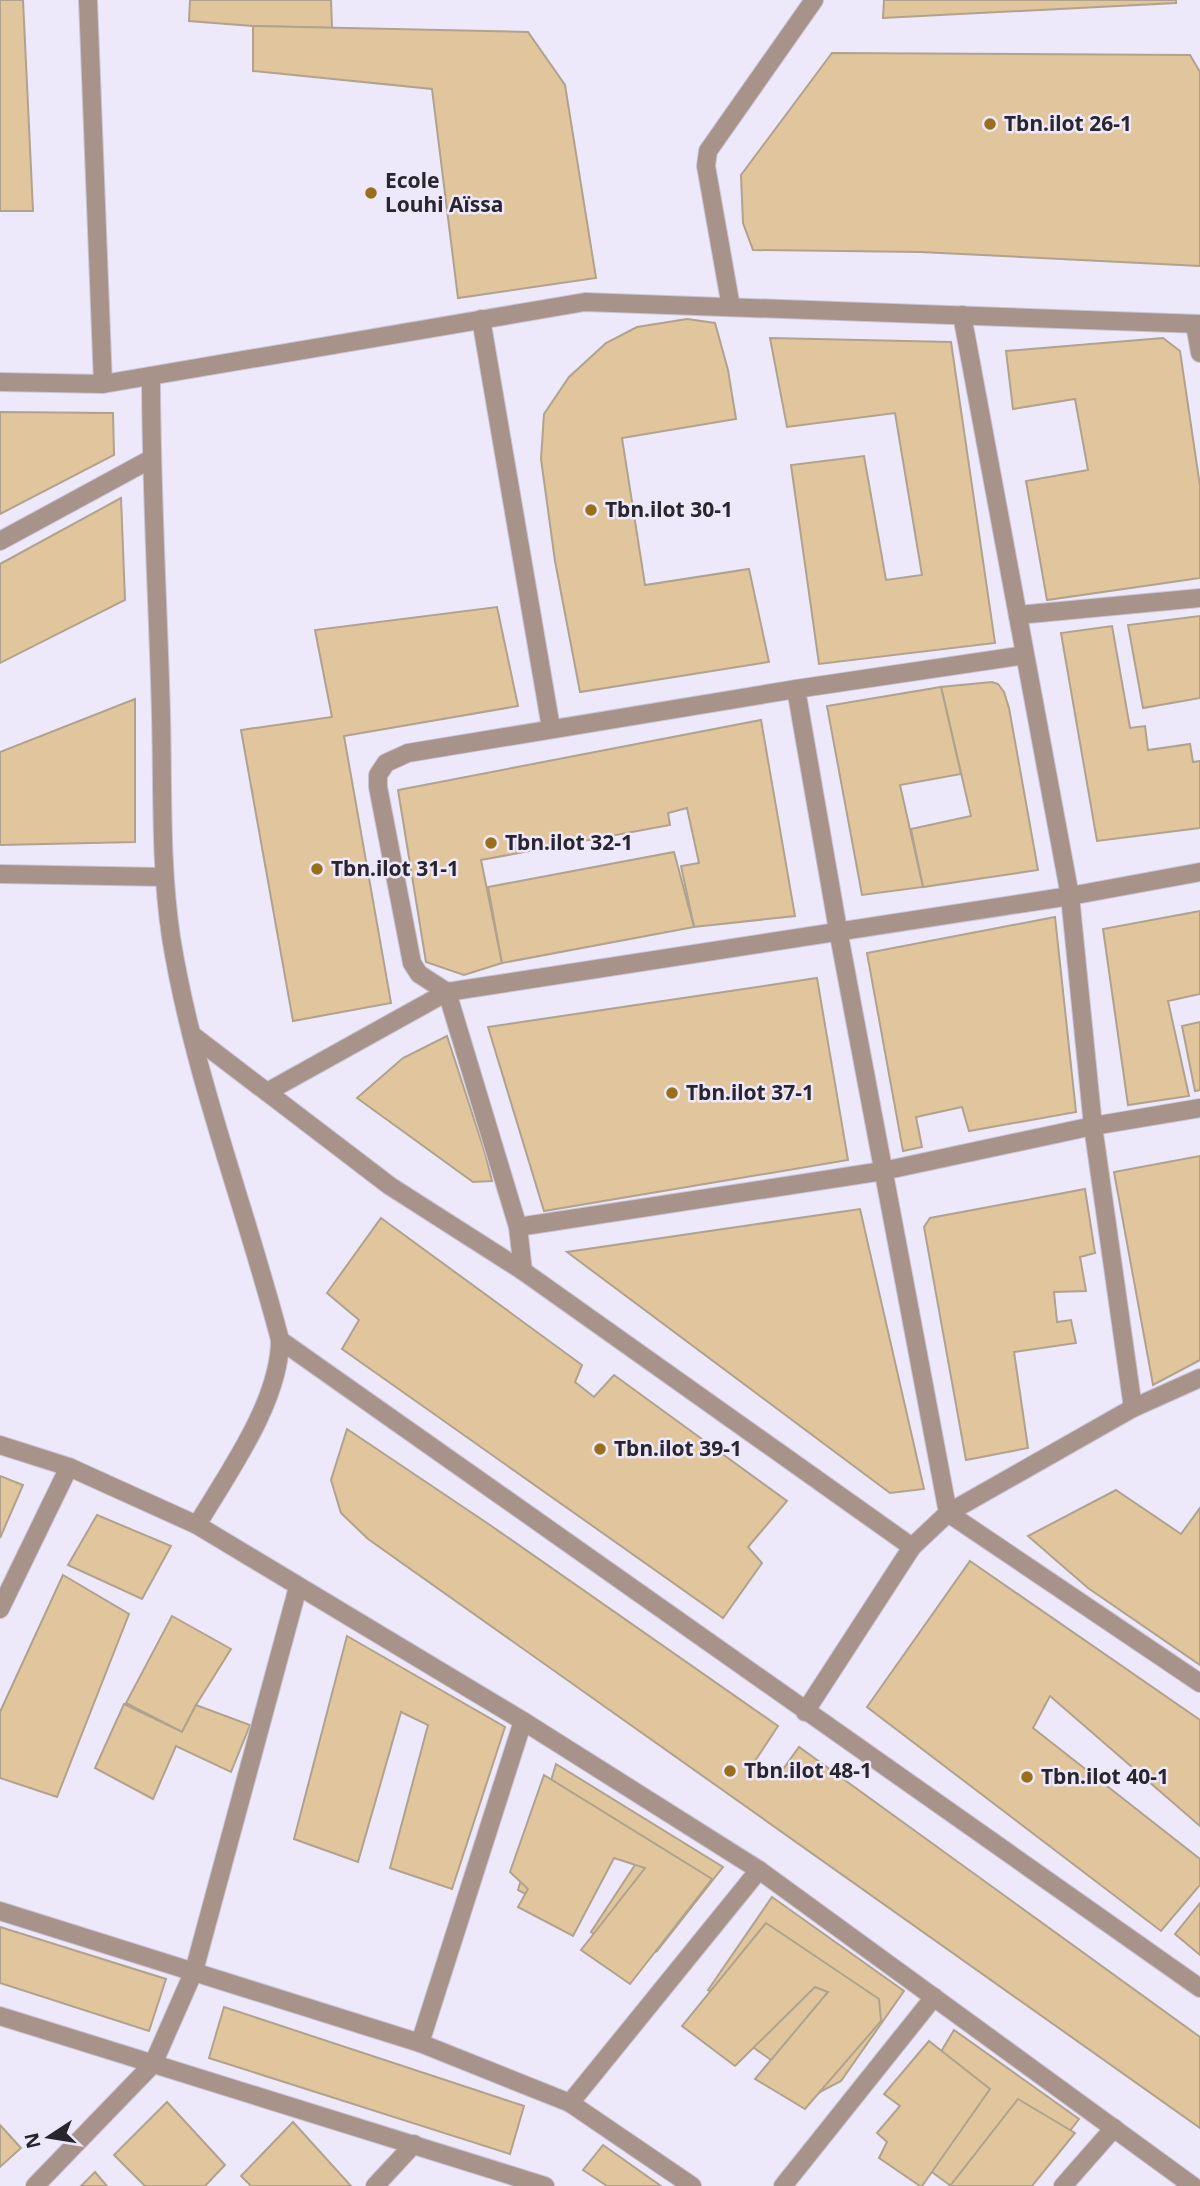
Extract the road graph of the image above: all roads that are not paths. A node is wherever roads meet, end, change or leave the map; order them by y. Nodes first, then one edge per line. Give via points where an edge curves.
1 (88, 0) edge
2 (814, 0) edge
3 (731, 307) junction
4 (962, 315) junction
5 (481, 318) junction
6 (1198, 324) edge
7 (1200, 353) edge
8 (151, 376) junction
9 (0, 382) edge
10 (103, 384) junction
11 (151, 459) junction
12 (0, 541) edge
13 (1200, 598) edge
14 (1018, 615) junction
15 (1025, 656) junction
16 (796, 689) junction
17 (551, 728) junction
18 (1200, 872) edge
19 (0, 874) edge
20 (164, 877) junction
21 (1070, 896) junction
22 (838, 930) junction
23 (447, 992) junction
24 (192, 1035) junction
25 (267, 1092) junction
26 (1200, 1108) edge
27 (1093, 1126) junction
28 (883, 1171) junction
29 (518, 1227) junction
30 (523, 1271) junction
31 (280, 1340) junction
32 (1199, 1379) edge
33 (1133, 1408) junction
34 (0, 1445) edge
35 (69, 1467) junction
36 (948, 1513) junction
37 (197, 1525) junction
38 (912, 1547) junction
39 (298, 1587) junction
40 (0, 1609) edge
41 (1200, 1683) edge
42 (805, 1712) junction
43 (523, 1721) junction
44 (759, 1870) junction
45 (0, 1911) edge
46 (194, 1971) junction
47 (1200, 1988) edge
48 (934, 1997) junction
49 (0, 2017) edge
50 (420, 2043) junction
51 (153, 2064) junction
52 (570, 2103) junction
53 (1114, 2128) junction
54 (414, 2144) junction
55 (36, 2186) edge
56 (375, 2186) edge
57 (545, 2186) edge
58 (692, 2186) edge
59 (783, 2186) edge
60 (1063, 2186) edge
61 (1193, 2186) edge

1 - 10 street
2 - 3 street via 708,151 706,166
3 - 4 street
3 - 5 street via 585,302
4 - 6 street
4 - 14 street
5 - 8 street
5 - 17 street
6 - 7 street
8 - 10 street
8 - 11 street
9 - 10 street
11 - 12 street
11 - 20 street
13 - 14 street
14 - 15 street
15 - 16 street
15 - 21 street
16 - 17 street
16 - 22 street
17 - 23 street via 408,753 386,763 378,775 412,963 419,974
18 - 21 street
19 - 20 street
20 - 24 street
21 - 22 street
21 - 27 street
22 - 23 street
22 - 28 street
23 - 25 street
23 - 29 street
24 - 25 street
24 - 31 street
25 - 30 street via 390,1186
26 - 27 street
27 - 28 street
27 - 33 street
28 - 29 street
28 - 36 street
29 - 30 street
30 - 38 street
31 - 37 street via 280,1358 266,1401
31 - 42 street
32 - 33 street
33 - 36 street
34 - 35 street
35 - 37 street
35 - 40 street
36 - 38 street
36 - 41 street
37 - 39 street
38 - 42 street
39 - 43 street
39 - 46 street
42 - 47 street
43 - 44 street
43 - 50 street
44 - 48 street
44 - 52 street
45 - 46 street
46 - 50 street
46 - 51 street
48 - 53 street
48 - 59 street
49 - 51 street
50 - 52 street
51 - 54 street
51 - 55 street
52 - 58 street
53 - 60 street
53 - 61 street
54 - 56 street
54 - 57 street

